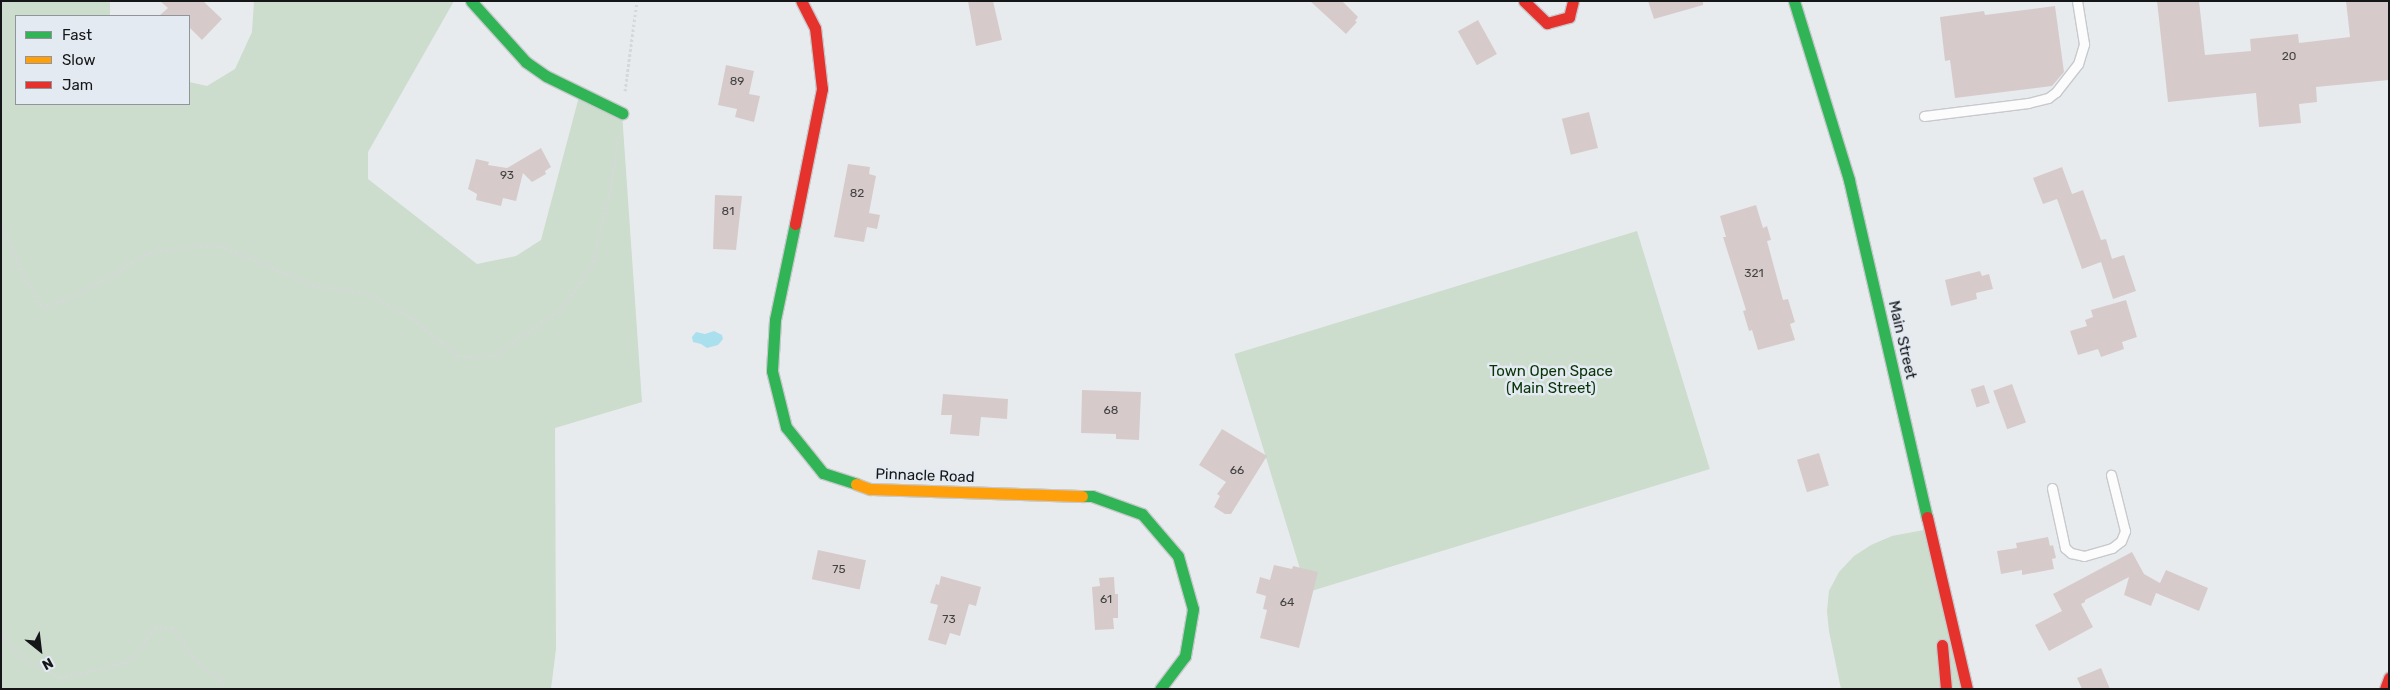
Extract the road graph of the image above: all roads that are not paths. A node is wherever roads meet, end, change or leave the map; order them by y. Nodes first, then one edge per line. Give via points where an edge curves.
1 (472, 1) edge
2 (800, 1) edge
3 (1524, 1) edge
4 (1573, 1) edge
5 (1794, 1) edge
6 (2077, 1) edge
7 (622, 112) road end
8 (1924, 116) dead end
9 (2111, 475) dead end
10 (2052, 488) dead end
11 (1929, 529) junction
12 (2389, 678) edge
13 (1160, 689) edge
14 (1946, 689) edge
15 (1967, 689) edge
16 (2384, 689) edge

1 - 7 main road via 526,62 546,76
2 - 13 main road, Pinnacle Road via 815,28 822,89 775,320 772,371 786,427 823,473 870,489 1092,496 1142,514 1178,556 1193,609 1184,656
3 - 4 main road via 1547,23 1569,17
5 - 11 main road, Main Street via 1849,180
6 - 8 lane via 2084,44 2078,64 2056,92 2048,98 2028,103
9 - 10 lane via 2125,531 2121,541 2112,548 2084,556 2065,548
11 - 14 main road
11 - 15 main road, Main Street
12 - 16 main road

